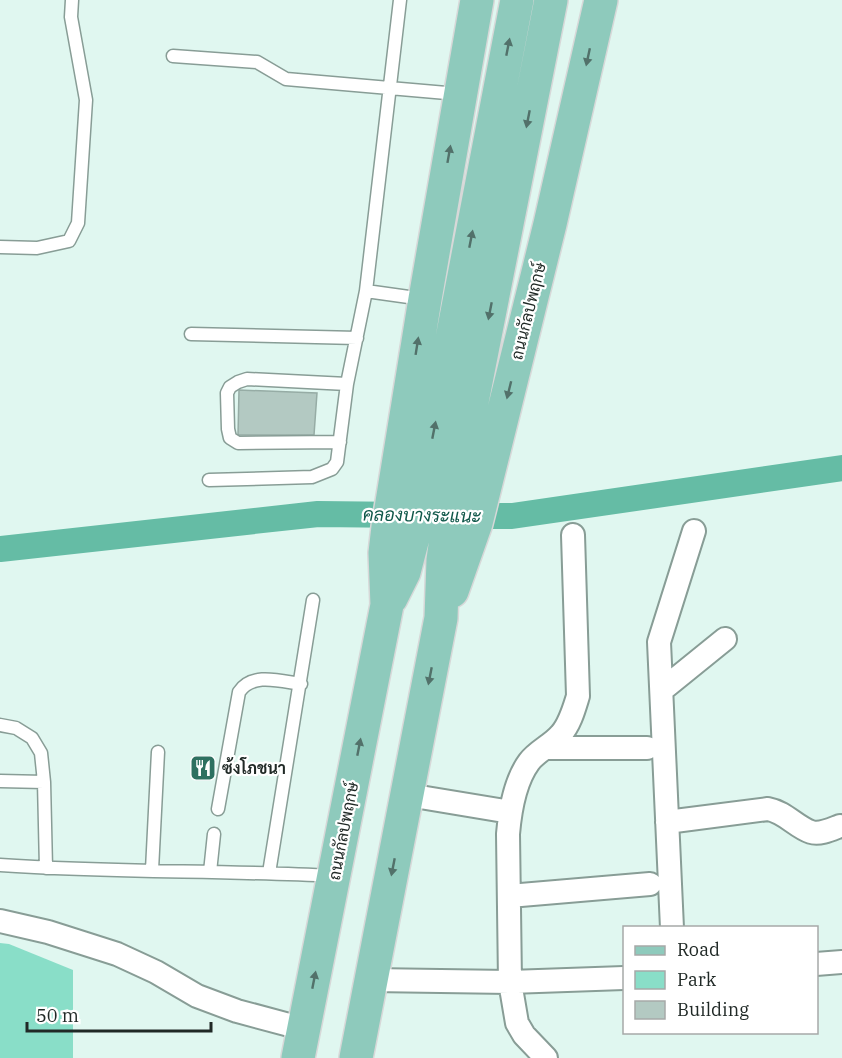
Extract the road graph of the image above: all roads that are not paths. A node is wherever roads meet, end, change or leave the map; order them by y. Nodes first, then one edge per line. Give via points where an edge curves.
1 (72, 0) edge
2 (400, 0) edge
3 (477, 0) edge
4 (517, 0) edge
5 (551, 0) edge
6 (601, 0) edge
7 (173, 56) dead end
8 (389, 89) junction
9 (459, 94) junction
10 (0, 247) edge
11 (366, 291) junction
12 (425, 299) junction
13 (192, 334) dead end
14 (357, 338) junction
15 (347, 384) junction
16 (339, 442) junction
17 (209, 480) dead end
18 (471, 484) junction
19 (409, 487) junction
20 (432, 525) junction
21 (694, 531) dead end
22 (573, 535) dead end
23 (313, 600) dead end
24 (725, 639) dead end
25 (301, 684) junction
26 (662, 690) junction
27 (0, 725) edge
28 (546, 748) junction
29 (647, 748) dead end
30 (158, 752) dead end
31 (0, 781) edge
32 (44, 782) junction
33 (408, 795) junction
34 (218, 808) dead end
35 (510, 812) junction
36 (667, 822) junction
37 (840, 826) dead end
38 (214, 834) dead end
39 (0, 865) edge
40 (46, 868) junction
41 (152, 870) junction
42 (210, 872) junction
43 (268, 873) junction
44 (334, 876) junction
45 (650, 884) dead end
46 (509, 896) junction
47 (0, 921) edge
48 (672, 926) edge
49 (842, 962) edge
50 (818, 964) edge
51 (623, 978) edge
52 (371, 980) junction
53 (510, 982) junction
54 (301, 1044) edge
55 (356, 1058) edge
56 (546, 1058) edge

1 - 10 lane via 71,17 86,100 78,224 69,241 37,248
2 - 8 lane
3 - 9 main road, ถนนกัลปพฤกษ์
19 -> 4 main road, ถนนกัลปพฤกษ์
5 -> 18 main road, ถนนกัลปพฤกษ์
6 -> 18 main road, ถนนกัลปพฤกษ์ via 550,224
7 - 8 lane via 257,62 286,79
8 - 9 lane
8 - 11 lane
12 -> 9 main road, ถนนกัลปพฤกษ์
11 - 12 lane
11 - 14 lane
19 -> 12 main road, ถนนกัลปพฤกษ์
13 - 14 lane
14 - 15 lane
15 - 16 lane
15 - 16 lane via 247,379 230,387 227,393 228,429 230,438 237,443
16 - 17 lane via 333,469 312,477
18 - 20 main road, ถนนกัลปพฤกษ์
19 - 20 main road, ถนนกัลปพฤกษ์
20 -> 33 main road, ถนนกัลปพฤกษ์ via 443,560 441,618
44 -> 20 main road, ถนนกัลปพฤกษ์ via 387,605 385,553
21 - 26 street via 659,642
22 - 28 street via 578,696 570,720
23 - 25 lane
24 - 26 street
25 - 34 lane via 261,679 243,685
25 - 43 lane
26 - 36 street
27 - 32 lane via 16,728 32,738 41,753
28 - 29 street
28 - 35 street via 526,767
30 - 41 lane
31 - 32 lane
32 - 40 lane
33 - 35 street
33 -> 52 main road, ถนนกัลปพฤกษ์
35 - 46 street
36 - 37 street via 768,809 813,833
36 - 48 street
38 - 42 lane
39 - 40 lane
40 - 41 lane
41 - 42 lane
42 - 43 lane
43 - 44 lane
54 -> 44 main road, ถนนกัลปพฤกษ์
45 - 46 street
46 - 53 street
47 - 54 street via 117,954
49 - 50 street
51 - 53 street
52 - 53 street
52 - 55 main road, ถนนกัลปพฤกษ์
53 - 56 street via 517,1023

